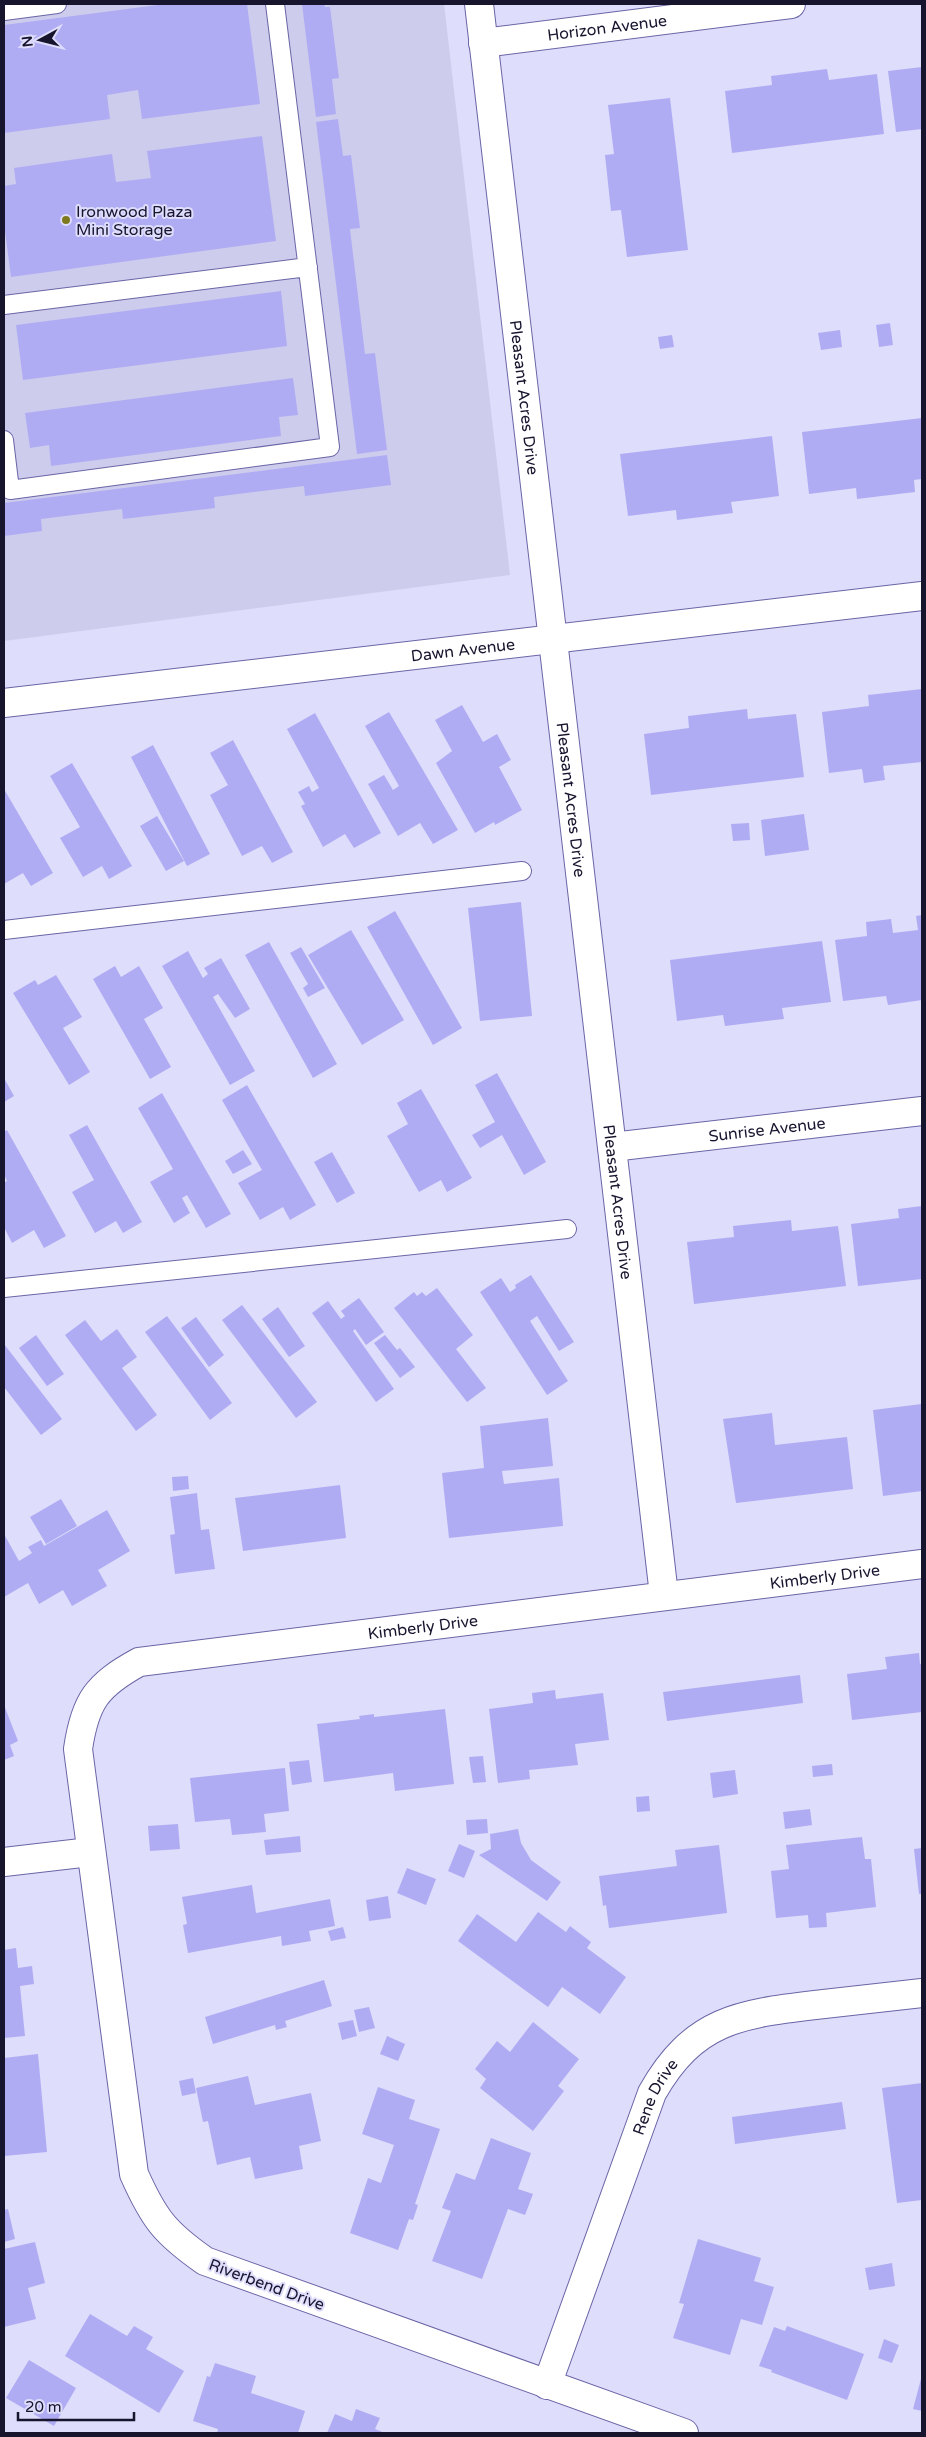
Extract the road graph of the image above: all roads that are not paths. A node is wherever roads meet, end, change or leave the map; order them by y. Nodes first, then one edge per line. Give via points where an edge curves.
1 (57, 4) edge
2 (275, 4) edge
3 (479, 4) edge
4 (791, 4) edge
5 (4, 11) edge
6 (483, 43) junction
7 (308, 267) junction
8 (4, 305) edge
9 (4, 440) edge
10 (922, 596) edge
11 (553, 640) junction
12 (4, 703) edge
13 (522, 871) dead end
14 (4, 930) edge
15 (922, 1111) edge
16 (612, 1147) junction
17 (566, 1229) dead end
18 (4, 1288) edge
19 (922, 1564) edge
20 (664, 1595) junction
21 (90, 1852) junction
22 (4, 1862) edge
23 (922, 1993) edge
24 (548, 2385) junction
25 (684, 2433) edge

1 - 5 lane
2 - 7 lane
3 - 6 street, Pleasant Acres Drive
4 - 6 street, Horizon Avenue
6 - 11 street, Pleasant Acres Drive
7 - 8 lane
7 - 9 lane via 330,447 10,490
10 - 11 street, Dawn Avenue
11 - 12 street, Dawn Avenue
11 - 16 street, Pleasant Acres Drive
13 - 14 lane
15 - 16 street, Sunrise Avenue
16 - 20 street, Pleasant Acres Drive
17 - 18 lane
19 - 20 street, Kimberly Drive
20 - 21 street, Kimberly Drive via 140,1662 114,1675 95,1696 82,1721 78,1749
21 - 22 street
21 - 24 street, Riverbend Drive via 134,2174 150,2209 174,2239 205,2261
23 - 24 street, Rene Drive via 756,2012 720,2024 688,2045 663,2073 652,2093
24 - 25 street, Riverbend Drive

